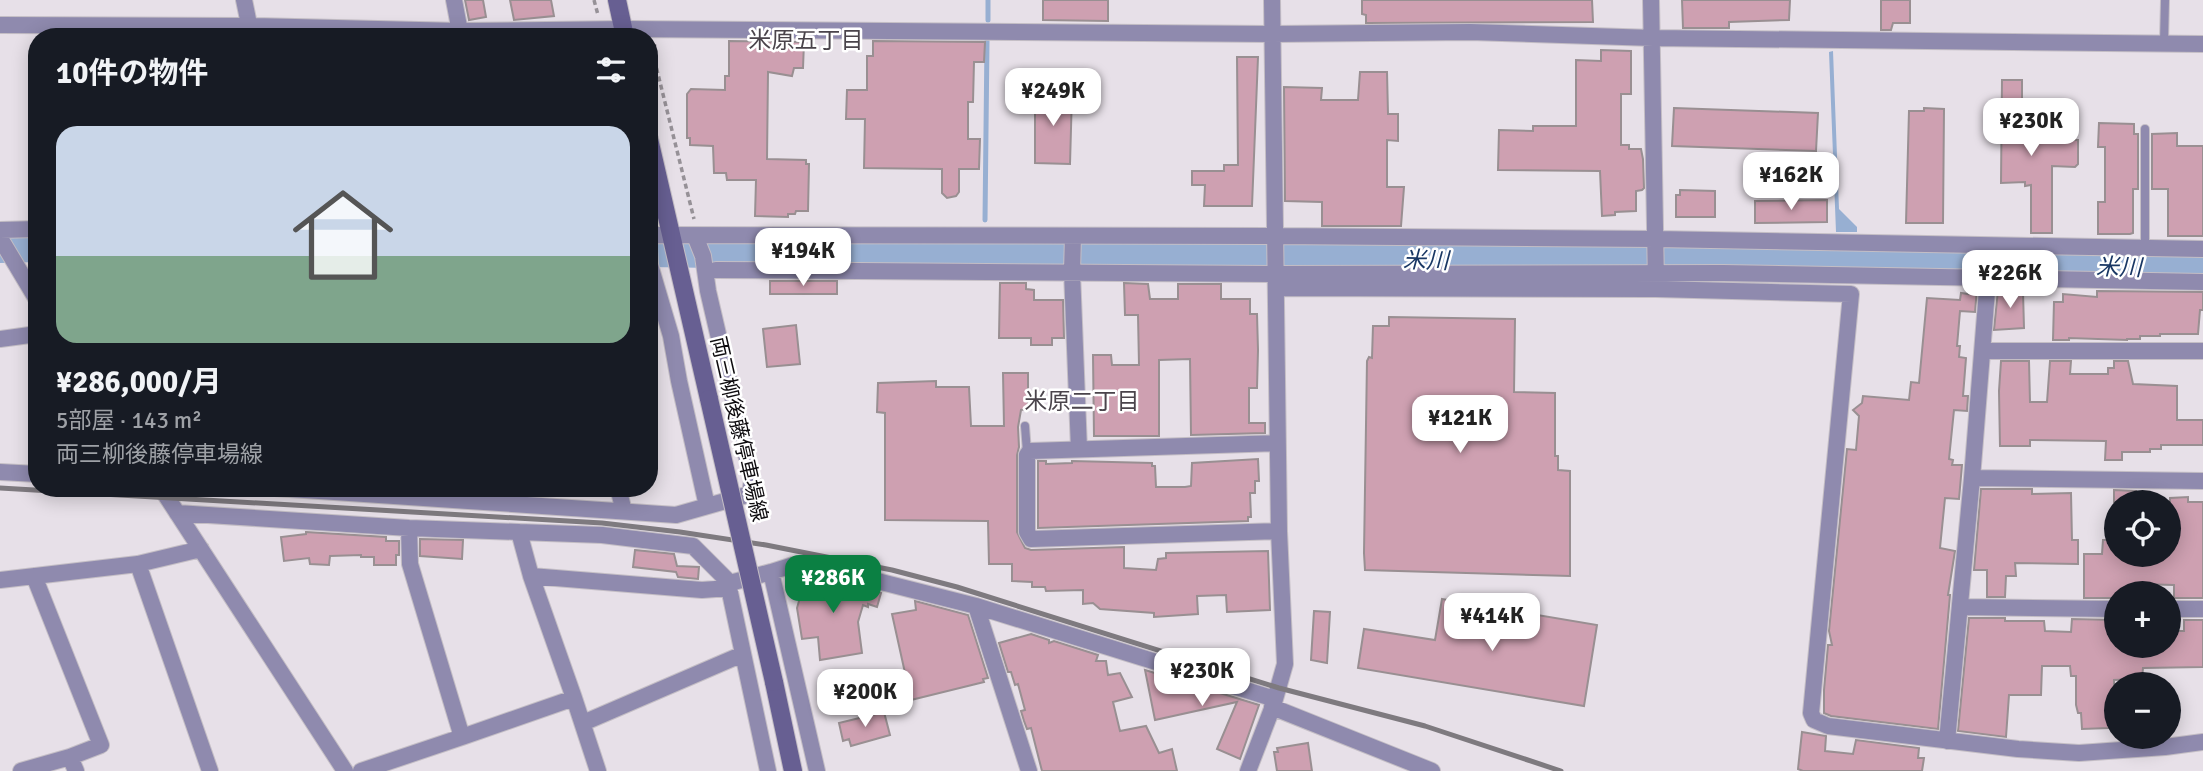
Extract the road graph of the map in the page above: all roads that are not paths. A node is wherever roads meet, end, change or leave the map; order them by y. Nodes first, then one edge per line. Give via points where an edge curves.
1 (244, 0) edge
2 (454, 0) edge
3 (617, 0) edge
4 (1272, 0) edge
5 (1651, 0) edge
6 (2165, 0) edge
7 (0, 25) edge
8 (107, 28) edge
9 (249, 28) edge
10 (460, 28) edge
11 (623, 28) edge
12 (658, 33) edge
13 (1273, 34) junction
14 (1653, 38) junction
15 (2164, 43) junction
16 (2203, 44) edge
17 (2145, 129) dead end
18 (658, 178) edge
19 (28, 229) edge
20 (695, 229) junction
21 (0, 230) edge
22 (658, 236) edge
23 (0, 238) edge
24 (672, 238) junction
25 (1073, 240) junction
26 (1656, 241) junction
27 (1275, 242) junction
28 (2145, 248) junction
29 (2203, 249) edge
30 (716, 270) dead end
31 (1072, 271) junction
32 (1276, 277) junction
33 (1988, 278) junction
34 (1657, 282) junction
35 (2203, 282) edge
36 (28, 285) edge
37 (658, 292) edge
38 (28, 335) edge
39 (0, 338) edge
40 (1983, 351) junction
41 (2203, 351) edge
42 (1026, 426) dead end
43 (1277, 443) junction
44 (1079, 449) junction
45 (1027, 452) junction
46 (0, 472) edge
47 (28, 474) edge
48 (1972, 478) junction
49 (2203, 481) edge
50 (167, 497) edge
51 (443, 497) edge
52 (620, 497) edge
53 (707, 506) junction
54 (624, 511) junction
55 (177, 513) junction
56 (409, 528) junction
57 (1279, 531) junction
58 (519, 532) junction
59 (201, 549) junction
60 (138, 564) junction
61 (771, 572) junction
62 (34, 576) junction
63 (531, 576) junction
64 (0, 580) edge
65 (729, 585) junction
66 (976, 606) junction
67 (1960, 607) junction
68 (2104, 609) edge
69 (2181, 609) edge
70 (2203, 609) edge
71 (743, 654) junction
72 (574, 698) junction
73 (1274, 703) junction
74 (583, 723) junction
75 (462, 737) junction
76 (1947, 741) junction
77 (2203, 742) edge
78 (2079, 753) junction
79 (73, 764) edge
80 (21, 771) edge
81 (210, 771) edge
82 (345, 771) edge
83 (362, 771) edge
84 (598, 771) edge
85 (768, 771) edge
86 (793, 771) edge
87 (817, 771) edge
88 (1029, 771) edge
89 (1248, 771) edge
90 (1432, 771) edge
91 (2078, 771) edge

1 - 9 street
2 - 10 street
3 - 11 main road
4 - 13 street
5 - 14 street
6 - 15 lane
7 - 8 street
12 - 13 street
13 - 14 street via 1470,32
13 - 27 street
14 - 15 street
14 - 26 street
15 - 16 street
17 - 28 lane
18 - 24 main road, 両三柳後藤停車場線
19 - 21 street
20 - 24 street
20 - 25 street
20 - 53 street via 752,480 750,494
22 - 24 street
23 - 36 street
24 - 86 main road, 両三柳後藤停車場線, bridge
25 - 27 street
25 - 31 street
26 - 27 street
26 - 28 street
26 - 34 street
27 - 32 street
28 - 29 street
30 - 31 street
31 - 32 street
31 - 44 street
32 - 34 street
32 - 43 street
33 - 34 street via 1723,273
33 - 35 street
33 - 40 street
34 - 76 street via 1851,294 1811,713 1819,724
37 - 53 street
38 - 39 street
40 - 41 street
40 - 48 street
42 - 45 lane
43 - 44 street
43 - 57 street
44 - 45 street
45 - 57 street via 1027,532 1031,539
46 - 47 street
48 - 49 street
48 - 67 street
50 - 55 street
51 - 54 street
52 - 54 street
53 - 54 street via 676,515
55 - 56 street
55 - 59 street
56 - 58 street
56 - 75 street via 410,564
57 - 73 street via 1285,664
58 - 63 street
58 - 65 street via 602,535 693,546
59 - 60 street
59 - 82 street
60 - 62 street
60 - 81 street
61 - 65 street
61 - 66 street via 793,565 822,567
61 - 87 street
62 - 64 street
62 - 79 street via 101,745
63 - 65 street via 702,590
63 - 72 street
65 - 71 street
66 - 73 street
66 - 88 street
67 - 68 street
67 - 76 street
69 - 70 street
71 - 74 street
71 - 85 street
72 - 74 street
72 - 75 street
73 - 89 street
73 - 90 street
74 - 84 street
75 - 83 street
76 - 78 street
77 - 78 street
78 - 91 street
79 - 80 street

